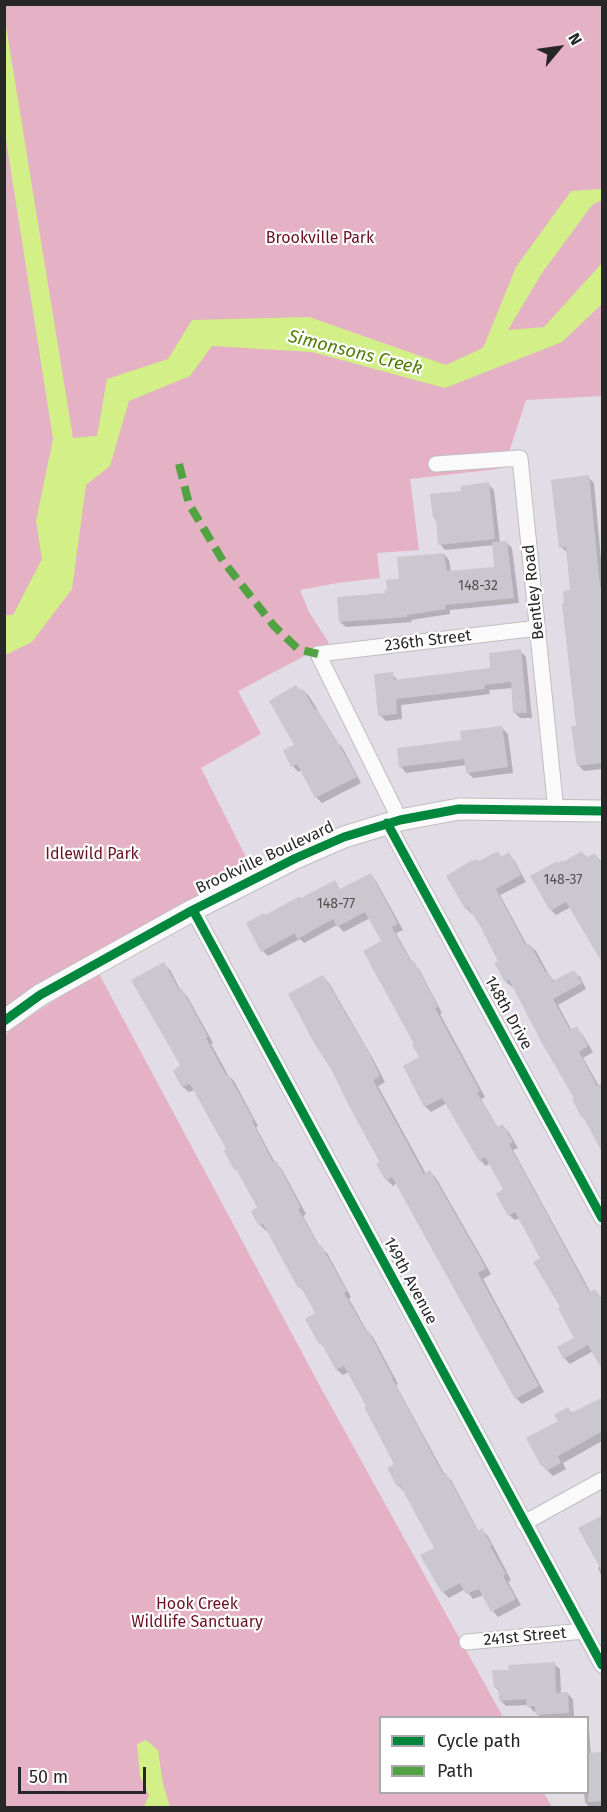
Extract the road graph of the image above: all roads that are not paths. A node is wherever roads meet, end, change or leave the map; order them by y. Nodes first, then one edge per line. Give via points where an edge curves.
1 (436, 464) dead end
2 (538, 628) junction
3 (318, 654) joint
4 (556, 811) junction
5 (603, 811) edge
6 (394, 821) junction
7 (193, 910) junction
8 (4, 1021) edge
9 (603, 1218) edge
10 (603, 1480) edge
11 (524, 1523) junction
12 (584, 1631) junction
13 (467, 1642) dead end
14 (603, 1665) edge

1 - 2 street, Bentley Road via 520,458
2 - 3 street, 236th Street
2 - 4 street, Bentley Road
3 - 6 street, 148th Drive
4 - 5 street, Brookville Boulevard
4 - 6 street, Brookville Boulevard via 459,809
6 - 7 street, Brookville Boulevard via 296,858
6 - 9 street, 148th Drive
7 - 8 street, Brookville Boulevard via 40,995
7 - 11 street, 149th Avenue
10 - 11 street
11 - 12 street, 149th Avenue
12 - 13 street, 241st Street
12 - 14 street, 149th Avenue

